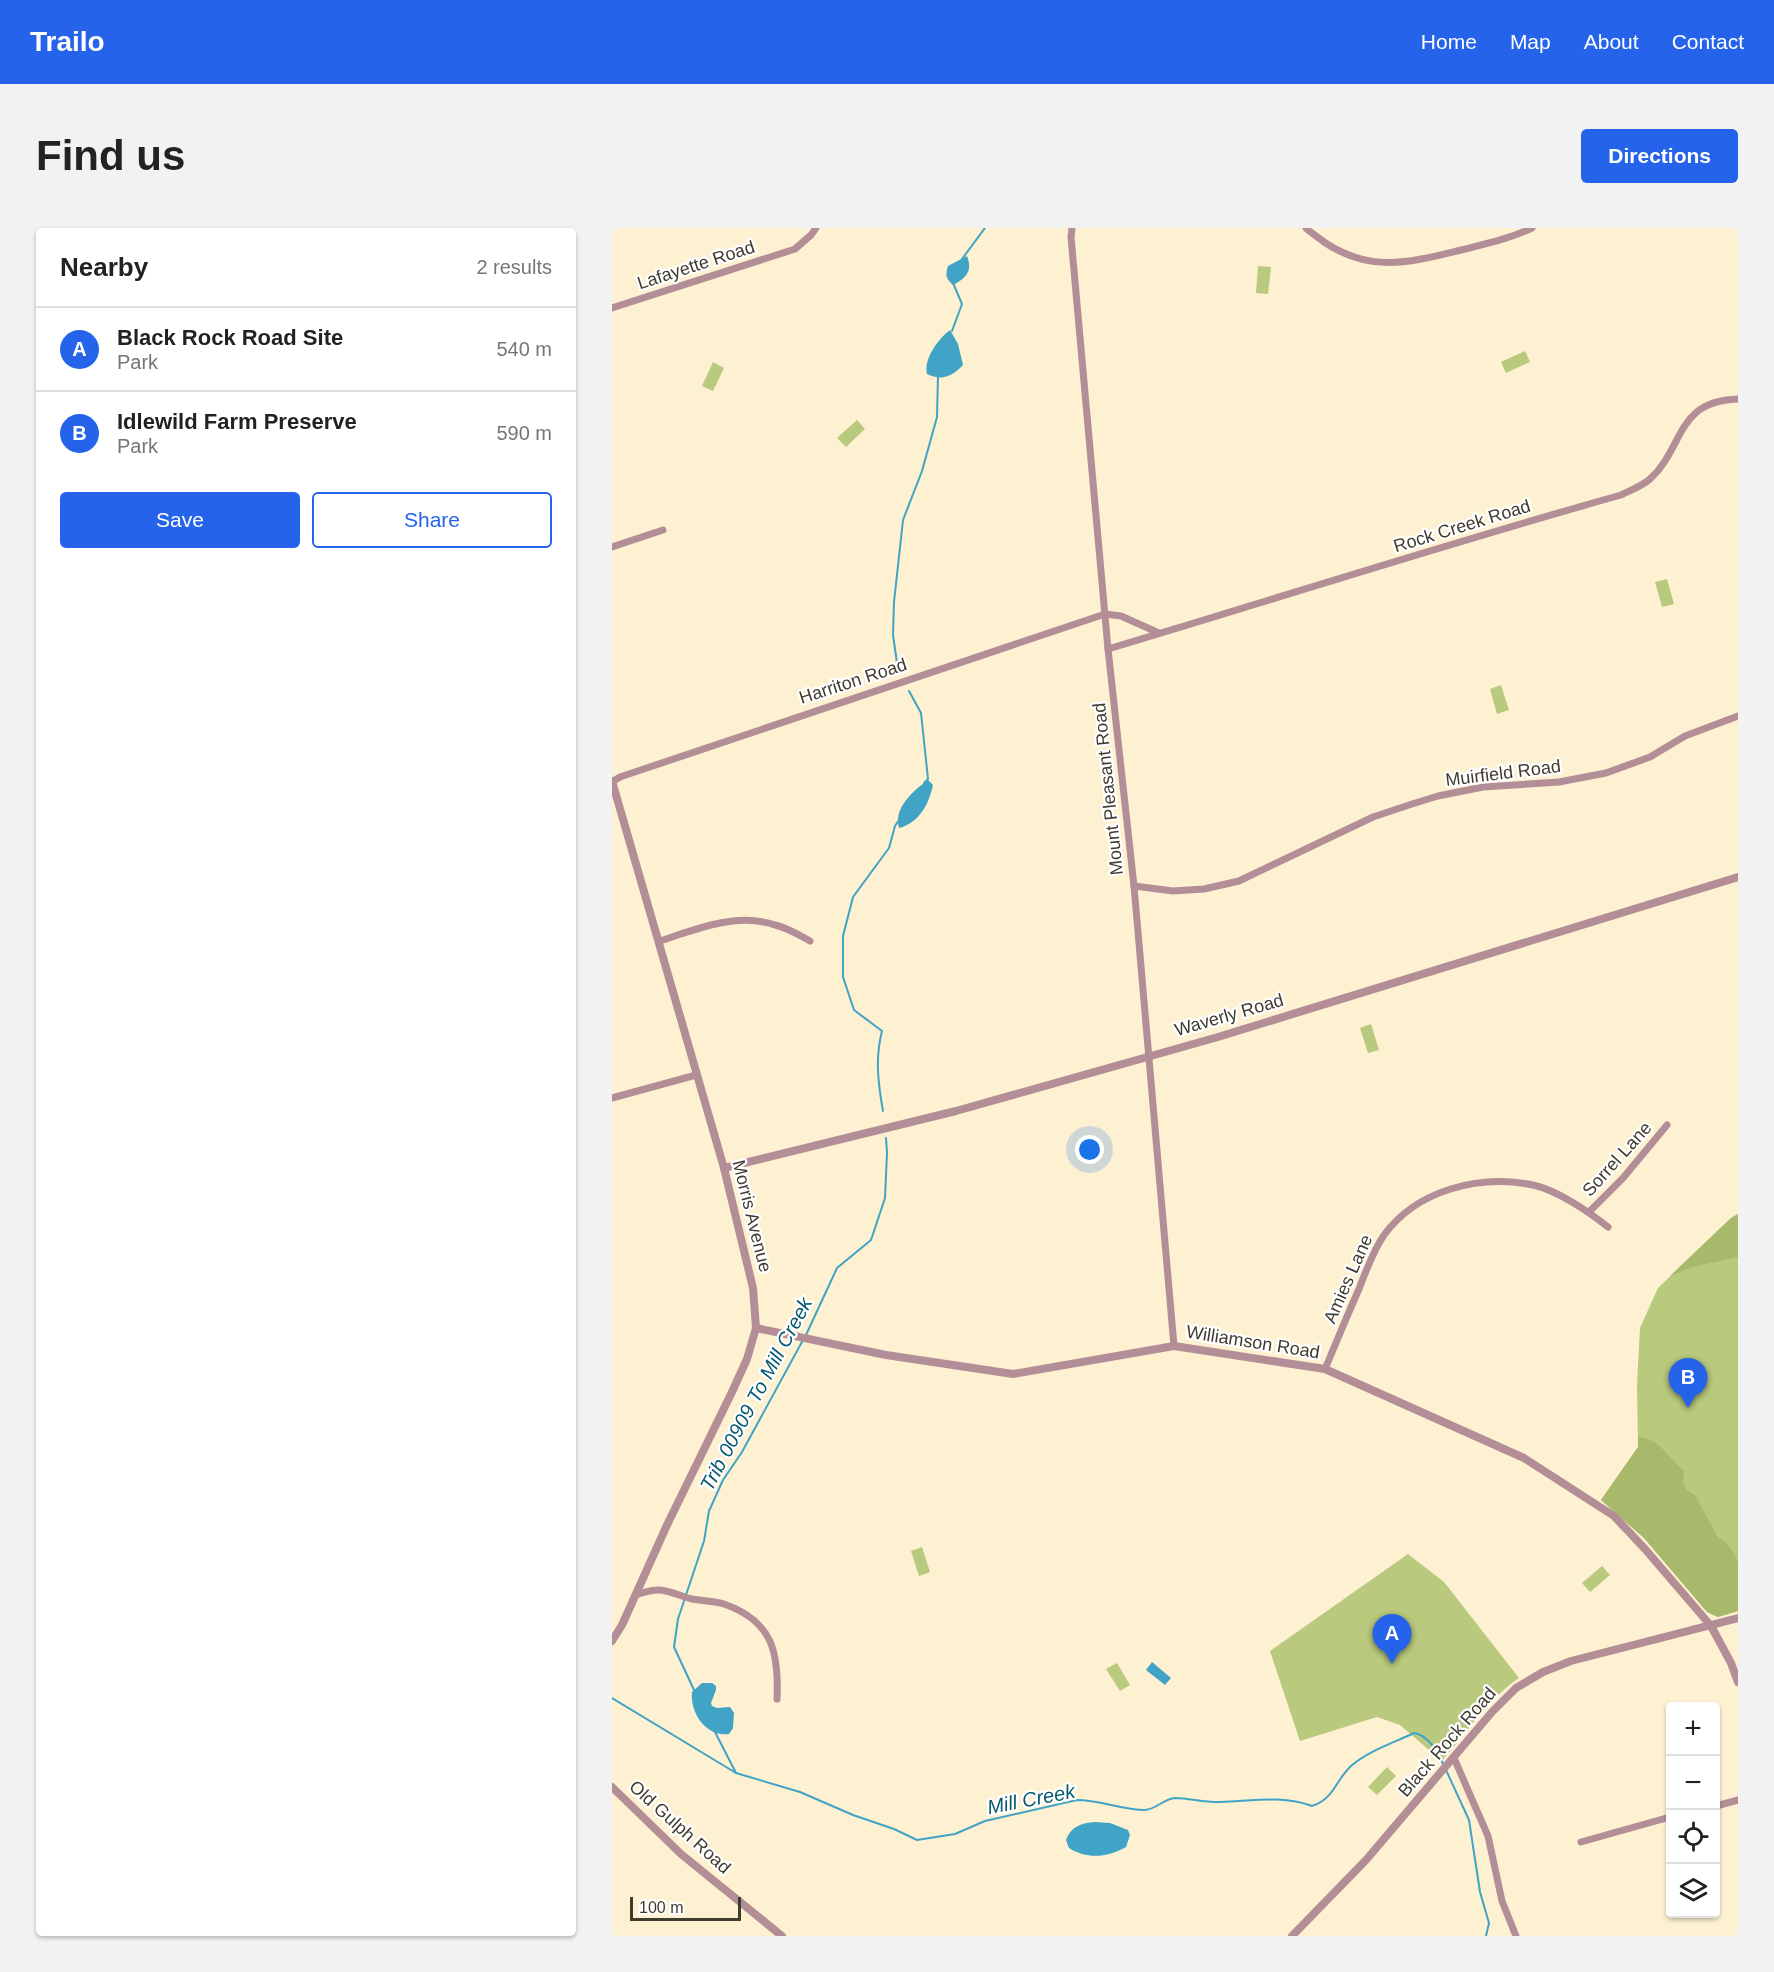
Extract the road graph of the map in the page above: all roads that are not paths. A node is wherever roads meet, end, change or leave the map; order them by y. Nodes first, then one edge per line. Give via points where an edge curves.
1 (816, 228) edge
2 (1072, 228) edge
3 (1306, 228) edge
4 (1532, 228) edge
5 (612, 308) edge
6 (1738, 399) edge
7 (663, 530) dead end
8 (612, 547) edge
9 (1105, 614) junction
10 (1159, 633) junction
11 (1108, 649) junction
12 (1738, 716) edge
13 (612, 782) edge
14 (1738, 877) edge
15 (1134, 886) junction
16 (660, 941) junction
17 (810, 941) dead end
18 (1148, 1056) junction
19 (696, 1075) junction
20 (612, 1098) edge
21 (1667, 1125) dead end
22 (724, 1167) junction
23 (1589, 1212) junction
24 (1608, 1227) dead end
25 (756, 1328) junction
26 (1174, 1346) junction
27 (1325, 1370) junction
28 (635, 1595) junction
29 (1738, 1618) edge
30 (1711, 1626) junction
31 (612, 1641) edge
32 (1738, 1682) edge
33 (777, 1699) dead end
34 (1448, 1765) junction
35 (612, 1787) edge
36 (1738, 1800) edge
37 (1720, 1805) edge
38 (1666, 1818) edge
39 (1581, 1842) dead end
40 (782, 1936) edge
41 (1292, 1936) edge
42 (1516, 1936) edge

1 - 5 street, Lafayette Road via 795,249
2 - 9 street, Mount Pleasant Road
3 - 4 street via 1350,256 1391,264 1489,243
6 - 10 street, Rock Creek Road via 1708,405 1697,412 1650,478 1621,495 1486,532
7 - 8 street
9 - 10 street via 1121,616
9 - 11 street, Mount Pleasant Road
9 - 13 street, Harriton Road
10 - 11 street, Rock Creek Road
11 - 15 street, Mount Pleasant Road
12 - 15 street, Muirfield Road via 1606,773 1559,782 1484,787 1412,804 1373,817 1239,881 1173,891
13 - 16 street, Morris Avenue
14 - 18 street, Waverly Road
15 - 18 street, Mount Pleasant Road
16 - 17 street via 736,921 774,924
16 - 19 street, Morris Avenue
18 - 22 street, Waverly Road via 956,1111
18 - 26 street, Mount Pleasant Road
19 - 20 street
19 - 22 street, Morris Avenue
21 - 23 street, Sorrel Lane
22 - 25 street, Morris Avenue via 753,1288
23 - 24 street, Amies Lane
23 - 27 street, Amies Lane via 1534,1185 1485,1181 1424,1200 1399,1220 1379,1244
25 - 26 street, Williamson Road via 886,1355 1013,1374
25 - 28 street, Morris Avenue via 747,1359
26 - 27 street, Williamson Road
27 - 30 street, Williamson Road via 1524,1458 1575,1489 1614,1516
28 - 31 street, Morris Avenue
28 - 33 street via 658,1589 723,1604 762,1627 774,1649 778,1668
29 - 30 street, Black Rock Road
30 - 32 street, Williamson Road
30 - 34 street, Black Rock Road via 1596,1654 1543,1672 1503,1700
34 - 41 street, Black Rock Road via 1366,1860
34 - 42 street via 1488,1836 1502,1901
35 - 40 street, Old Gulph Road via 681,1854
36 - 37 street
38 - 39 street

